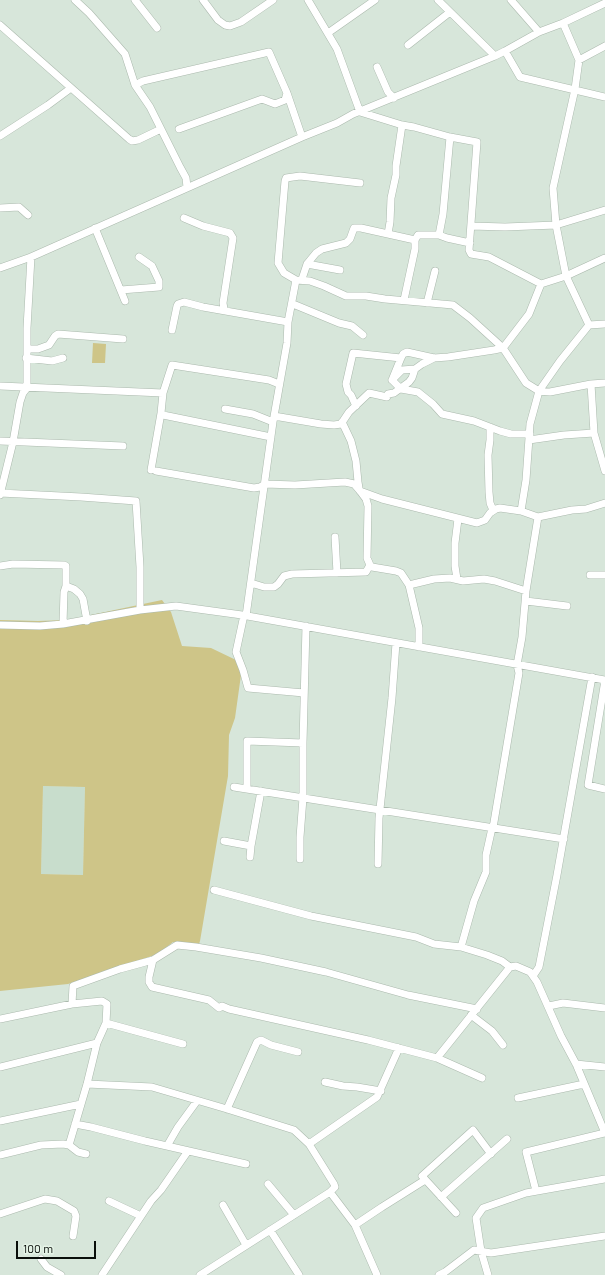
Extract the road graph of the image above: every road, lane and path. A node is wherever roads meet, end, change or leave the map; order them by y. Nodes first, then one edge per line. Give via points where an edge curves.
1 (75, 0) edge
2 (135, 0) edge
3 (203, 0) edge
4 (273, 0) edge
5 (308, 0) edge
6 (375, 0) edge
7 (438, 0) edge
8 (511, 0) edge
9 (605, 1) edge
10 (450, 12) junction
11 (563, 23) junction
12 (0, 25) edge
13 (157, 28) dead end
14 (539, 32) junction
15 (328, 33) junction
16 (408, 45) dead end
17 (605, 46) edge
18 (505, 51) junction
19 (495, 56) junction
20 (580, 60) junction
21 (377, 67) dead end
22 (135, 85) junction
23 (71, 88) junction
24 (575, 89) junction
25 (287, 93) junction
26 (605, 97) edge
27 (394, 98) junction
28 (360, 112) junction
29 (402, 125) junction
30 (179, 128) dead end
31 (161, 129) junction
32 (0, 136) edge
33 (302, 136) junction
34 (450, 137) junction
35 (360, 183) dead end
36 (187, 187) junction
37 (0, 208) edge
38 (605, 210) edge
39 (28, 215) dead end
40 (184, 218) dead end
41 (556, 225) junction
42 (471, 226) junction
43 (95, 228) junction
44 (388, 234) junction
45 (439, 235) junction
46 (415, 240) junction
47 (470, 243) junction
48 (31, 257) junction
49 (139, 257) dead end
50 (605, 258) edge
51 (307, 264) junction
52 (0, 268) edge
53 (340, 270) dead end
54 (435, 271) dead end
55 (566, 276) junction
56 (299, 280) junction
57 (541, 284) junction
58 (121, 290) junction
59 (404, 300) junction
60 (125, 301) dead end
61 (427, 303) junction
62 (292, 304) junction
63 (224, 310) junction
64 (288, 322) junction
65 (605, 324) edge
66 (589, 325) junction
67 (172, 330) dead end
68 (363, 334) dead end
69 (123, 339) dead end
70 (503, 348) junction
71 (27, 349) junction
72 (26, 358) junction
73 (63, 358) dead end
74 (401, 358) junction
75 (434, 358) junction
76 (415, 369) junction
77 (392, 380) junction
78 (605, 383) edge
79 (279, 384) junction
80 (591, 384) junction
81 (0, 386) edge
82 (27, 388) junction
83 (401, 389) junction
84 (539, 391) junction
85 (163, 393) junction
86 (356, 406) junction
87 (225, 409) dead end
88 (161, 413) junction
89 (274, 419) junction
90 (342, 422) junction
91 (490, 427) junction
92 (594, 433) junction
93 (271, 437) junction
94 (530, 437) junction
95 (0, 441) edge
96 (13, 442) junction
97 (122, 446) dead end
98 (605, 471) edge
99 (265, 484) junction
100 (360, 491) junction
101 (0, 494) edge
102 (605, 503) edge
103 (493, 510) junction
104 (521, 511) junction
105 (538, 517) junction
106 (458, 519) junction
107 (335, 538) dead end
108 (370, 565) junction
109 (0, 566) edge
110 (337, 573) junction
111 (590, 575) dead end
112 (605, 575) edge
113 (457, 579) junction
114 (251, 583) junction
115 (409, 585) junction
116 (66, 586) junction
117 (526, 591) junction
118 (526, 601) junction
119 (567, 606) dead end
120 (140, 610) junction
121 (245, 616) junction
122 (87, 621) junction
123 (63, 624) junction
124 (0, 625) edge
125 (306, 626) junction
126 (396, 643) junction
127 (419, 647) junction
128 (517, 664) junction
129 (592, 677) junction
130 (605, 680) edge
131 (304, 693) junction
132 (303, 743) junction
133 (234, 787) dead end
134 (247, 789) junction
135 (605, 789) edge
136 (261, 791) junction
137 (303, 798) junction
138 (380, 810) junction
139 (493, 828) junction
140 (564, 840) junction
141 (224, 841) dead end
142 (251, 846) junction
143 (250, 857) dead end
144 (300, 860) dead end
145 (378, 864) dead end
146 (214, 890) dead end
147 (461, 947) junction
148 (153, 960) junction
149 (510, 967) junction
150 (533, 976) junction
151 (72, 1004) junction
152 (549, 1006) junction
153 (605, 1008) edge
154 (477, 1009) junction
155 (471, 1015) junction
156 (0, 1019) edge
157 (106, 1023) junction
158 (97, 1043) junction
159 (183, 1044) dead end
160 (503, 1045) dead end
161 (398, 1048) junction
162 (298, 1052) dead end
163 (437, 1058) junction
164 (576, 1064) junction
165 (0, 1067) edge
166 (605, 1067) edge
167 (482, 1078) dead end
168 (325, 1082) dead end
169 (87, 1084) junction
170 (584, 1084) junction
171 (381, 1091) junction
172 (518, 1098) dead end
173 (197, 1101) junction
174 (81, 1104) junction
175 (226, 1109) junction
176 (0, 1121) edge
177 (75, 1124) junction
178 (605, 1133) edge
179 (507, 1139) dead end
180 (309, 1144) junction
181 (69, 1145) junction
182 (166, 1146) junction
183 (188, 1151) junction
184 (86, 1154) dead end
185 (491, 1154) junction
186 (0, 1155) edge
187 (246, 1164) dead end
188 (605, 1179) edge
189 (425, 1180) junction
190 (268, 1184) dead end
191 (536, 1191) junction
192 (330, 1192) junction
193 (441, 1197) junction
194 (109, 1201) dead end
195 (223, 1205) dead end
196 (456, 1213) dead end
197 (0, 1214) edge
198 (294, 1215) junction
199 (141, 1216) junction
200 (355, 1226) junction
201 (270, 1230) junction
202 (73, 1236) dead end
203 (605, 1236) edge
204 (246, 1245) junction
205 (481, 1251) junction
206 (41, 1259) dead end
207 (61, 1275) edge
208 (102, 1275) edge
209 (200, 1275) edge
210 (299, 1275) edge
211 (377, 1275) edge
212 (439, 1275) edge
213 (488, 1275) edge

1 - 22 street via 125,54
2 - 13 street
3 - 4 street via 218,20 230,26 241,22
5 - 15 street
6 - 15 street
7 - 10 street
8 - 14 street
9 - 11 street
10 - 16 street
10 - 19 street
11 - 14 street
11 - 20 street
12 - 23 street
14 - 18 street
15 - 28 street via 337,49
17 - 20 street
18 - 19 street
18 - 24 street via 520,77
19 - 27 street
20 - 24 street
21 - 27 street via 388,92
22 - 25 street via 269,52
22 - 31 street
23 - 31 street via 132,140 138,140
23 - 32 street
24 - 26 street
24 - 41 street via 553,188
25 - 30 street via 285,100 275,104 262,99
25 - 33 street
27 - 28 street
28 - 29 street
28 - 33 street
29 - 34 street
29 - 44 street
31 - 36 street via 186,178
33 - 36 street
34 - 42 street via 477,142
34 - 45 street
35 - 56 street via 300,176 286,178 278,263 284,274
36 - 43 street
37 - 39 street via 19,207
38 - 41 street
40 - 63 street via 203,226 230,232 233,238
41 - 42 street
41 - 55 street
42 - 47 street
43 - 48 street
43 - 58 street
44 - 46 street
44 - 51 street via 354,228 346,243 322,249
45 - 46 street via 418,235
45 - 47 street
46 - 59 street
47 - 57 street via 471,254 489,257
48 - 52 street
48 - 71 street
49 - 58 street via 152,266 159,287
50 - 55 street
51 - 53 street
51 - 56 street
54 - 61 street
55 - 57 street
55 - 66 street
56 - 59 street via 324,286 346,296
56 - 62 street
57 - 70 street via 529,314
58 - 60 street
59 - 61 street
61 - 70 street via 447,304 458,308
62 - 64 street
62 - 68 street via 352,326
63 - 64 street
63 - 67 street via 187,302 178,304
64 - 79 street via 287,343
65 - 66 street
66 - 84 street
69 - 71 street via 58,334 49,345
70 - 75 street
70 - 84 street via 526,382
71 - 72 street
72 - 73 street via 52,362
72 - 82 street
74 - 75 street via 407,352
74 - 77 street
74 - 86 street via 353,353 346,384
75 - 76 street
76 - 77 street via 402,370
76 - 83 street via 412,378
77 - 83 street
78 - 80 street
79 - 85 street via 269,380 172,365
79 - 89 street
80 - 84 street via 550,392
80 - 92 street
81 - 82 street
82 - 85 street
82 - 96 street via 20,402
83 - 86 street via 388,394 387,397 369,394
83 - 91 street via 418,392 442,414 458,416
84 - 94 street via 530,424
85 - 88 street
86 - 90 street
87 - 89 street
88 - 93 street via 169,418
88 - 99 street via 154,471 254,488
89 - 90 street via 334,425
89 - 93 street
90 - 100 street via 351,441
91 - 94 street
91 - 103 street via 489,492
92 - 94 street
92 - 98 street
93 - 99 street
94 - 104 street
95 - 96 street
96 - 97 street
96 - 101 street
99 - 100 street via 345,482 354,484
99 - 114 street
100 - 106 street
100 - 108 street via 368,506 367,558
101 - 120 street via 81,496 136,501
102 - 105 street
103 - 104 street via 500,508
103 - 106 street via 480,523
104 - 105 street
105 - 117 street
106 - 113 street via 455,543
107 - 110 street
108 - 110 street via 364,573
108 - 115 street via 401,573
109 - 116 street via 64,565
110 - 114 street via 287,575 274,587
111 - 112 street
113 - 115 street via 434,578
113 - 117 street via 495,581
114 - 121 street
115 - 127 street via 419,628
116 - 122 street via 74,589 83,599
116 - 123 street
117 - 118 street
118 - 119 street
118 - 128 street
120 - 121 street via 176,606
120 - 122 street
121 - 125 street
121 - 131 street via 236,652 248,688
122 - 123 street
123 - 124 street
125 - 126 street
125 - 131 street
126 - 127 street
126 - 138 street
127 - 128 street
128 - 129 street
128 - 139 street via 518,673
129 - 130 street
129 - 140 street
130 - 135 street via 588,785
131 - 132 street
132 - 134 street via 247,742
132 - 137 street
133 - 134 street
134 - 136 street
136 - 137 street
136 - 142 street
137 - 138 street
137 - 144 street
138 - 139 street
138 - 145 street
139 - 140 street
139 - 147 street via 486,855 486,872
140 - 150 street via 539,966
141 - 142 street
142 - 143 street
146 - 147 street via 311,916 416,937 434,944
147 - 149 street via 502,961
148 - 151 street via 73,986
148 - 154 street via 177,945 196,947 326,972
148 - 161 street via 149,977 152,987 209,1000 219,1008 222,1006
149 - 150 street via 516,966
149 - 154 street
150 - 152 street
151 - 156 street
151 - 157 street via 102,1001 106,1003
152 - 153 street via 563,1003
152 - 164 street
154 - 155 street
155 - 160 street via 492,1031
155 - 163 street
157 - 158 street
157 - 159 street
158 - 165 street
158 - 169 street
161 - 163 street
161 - 171 street
162 - 175 street via 262,1040 257,1042
163 - 167 street
164 - 166 street
164 - 170 street
168 - 171 street
169 - 173 street via 152,1088
169 - 174 street
170 - 172 street
170 - 178 street
171 - 180 street via 372,1102
173 - 175 street
173 - 182 street
174 - 176 street
174 - 177 street
175 - 180 street via 294,1130
177 - 181 street
177 - 182 street
178 - 191 street via 526,1152
179 - 185 street
180 - 192 street via 334,1184 335,1187
181 - 184 street
181 - 186 street via 41,1145
182 - 183 street
183 - 187 street
183 - 199 street
185 - 189 street via 473,1130 422,1176
185 - 193 street
188 - 191 street
189 - 193 street
189 - 200 street
190 - 198 street
191 - 205 street via 483,1208 476,1218
192 - 198 street
192 - 200 street
193 - 196 street
194 - 199 street
195 - 204 street
197 - 202 street via 45,1199 57,1201 74,1211 76,1216
198 - 201 street
199 - 208 street
200 - 211 street
201 - 204 street
201 - 210 street
203 - 205 street via 491,1253
204 - 209 street
205 - 212 street via 474,1250
205 - 213 street
206 - 207 street via 47,1267

